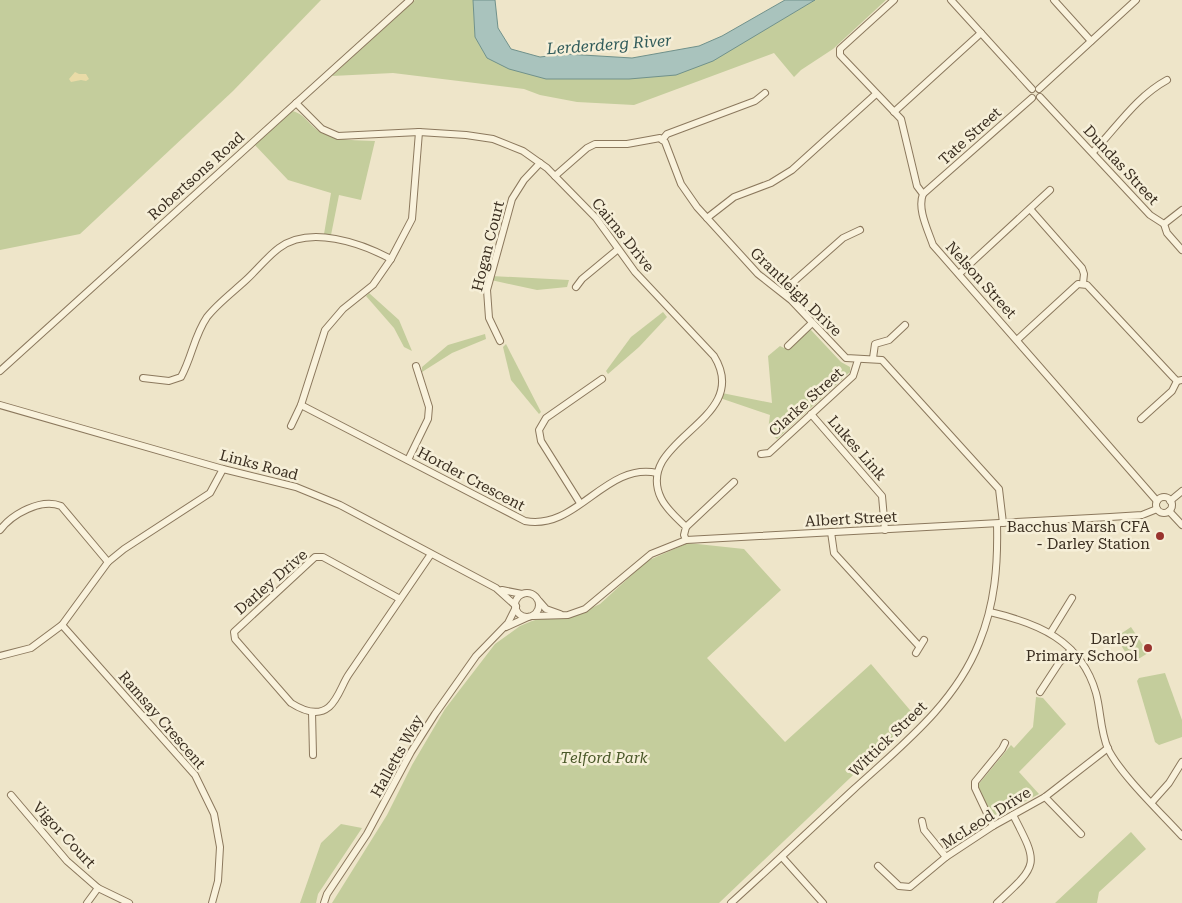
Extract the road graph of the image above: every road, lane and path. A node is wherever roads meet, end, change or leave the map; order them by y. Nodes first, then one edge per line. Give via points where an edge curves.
1 (410, 0) edge
2 (894, 0) edge
3 (951, 0) edge
4 (1054, 0) edge
5 (1136, 0) edge
6 (981, 33) junction
7 (1091, 41) junction
8 (1168, 80) dead end
9 (1036, 89) junction
10 (765, 92) dead end
11 (876, 94) junction
12 (1036, 97) junction
13 (296, 103) junction
14 (894, 112) junction
15 (419, 132) junction
16 (662, 140) junction
17 (1093, 152) junction
18 (540, 163) junction
19 (555, 176) junction
20 (1050, 190) dead end
21 (924, 194) junction
22 (1030, 209) junction
23 (1182, 210) edge
24 (707, 218) junction
25 (1164, 224) junction
26 (860, 230) dead end
27 (617, 250) junction
28 (1182, 250) edge
29 (391, 259) junction
30 (959, 274) junction
31 (1083, 282) junction
32 (576, 287) dead end
33 (782, 292) junction
34 (812, 323) junction
35 (906, 326) dead end
36 (1017, 340) junction
37 (500, 341) dead end
38 (788, 346) dead end
39 (873, 358) junction
40 (858, 360) junction
41 (416, 366) dead end
42 (0, 371) edge
43 (143, 378) dead end
44 (602, 379) dead end
45 (1180, 380) edge
46 (0, 405) edge
47 (301, 405) junction
48 (811, 414) junction
49 (1142, 419) dead end
50 (290, 426) dead end
51 (761, 454) dead end
52 (408, 460) junction
53 (223, 469) junction
54 (657, 473) junction
55 (734, 482) dead end
56 (1182, 491) edge
57 (1157, 501) junction
58 (1170, 501) junction
59 (580, 503) junction
60 (1156, 509) junction
61 (1169, 511) junction
62 (1000, 524) junction
63 (1182, 525) edge
64 (686, 527) junction
65 (0, 530) edge
66 (884, 530) junction
67 (831, 532) junction
68 (686, 540) junction
69 (431, 554) junction
70 (108, 562) junction
71 (496, 588) junction
72 (522, 594) junction
73 (1072, 598) dead end
74 (400, 599) junction
75 (539, 602) junction
76 (516, 607) junction
77 (990, 612) junction
78 (568, 615) junction
79 (531, 616) junction
80 (62, 625) junction
81 (502, 629) junction
82 (1051, 632) junction
83 (924, 640) dead end
84 (1071, 650) junction
85 (0, 656) edge
86 (1040, 692) dead end
87 (312, 712) junction
88 (1004, 742) dead end
89 (1108, 748) junction
90 (314, 754) dead end
91 (1182, 762) edge
92 (11, 795) dead end
93 (1046, 797) junction
94 (1152, 802) junction
95 (1013, 815) junction
96 (922, 821) dead end
97 (993, 826) junction
98 (1080, 834) dead end
99 (1182, 836) edge
100 (946, 856) junction
101 (782, 857) junction
102 (878, 866) dead end
103 (98, 888) junction
104 (87, 903) edge
105 (129, 903) edge
106 (212, 903) edge
107 (324, 903) edge
108 (732, 903) edge
109 (824, 903) edge
110 (997, 903) edge

1 - 13 street, Robertsons Road
2 - 11 street, Nelson Street via 839,52
3 - 6 street
4 - 7 street
5 - 7 street
6 - 9 street
6 - 14 street
7 - 9 street
8 - 17 street via 1155,87 1120,119
9 - 12 street via 1031,94
10 - 16 street via 755,101 667,134
11 - 14 street, Nelson Street
11 - 24 street via 792,170 771,183 734,197
12 - 17 street, Dundas Street
12 - 21 street, Tate Street
13 - 15 street, Cairns Drive via 322,129 338,136
13 - 42 street, Robertsons Road
14 - 21 street, Nelson Street via 901,121 917,186
15 - 18 street, Cairns Drive via 493,139 523,151
15 - 29 street via 412,219
16 - 19 street via 595,144
16 - 24 street, Grantleigh Drive via 681,184
17 - 25 street, Dundas Street via 1150,215
18 - 19 street, Cairns Drive
18 - 37 street, Hogan Court via 512,199 487,290 489,318
19 - 27 street, Cairns Drive via 596,218
20 - 22 street
21 - 30 street, Nelson Street via 920,201 933,245
22 - 30 street
22 - 31 street via 1082,268
23 - 25 street
24 - 33 street, Grantleigh Drive via 758,274
25 - 28 street, Dundas Street via 1167,233
26 - 33 street via 842,238
27 - 32 street
27 - 54 street, Cairns Drive via 714,356 720,371 720,393 711,412 668,452
29 - 43 street via 345,240 328,238 311,237 280,248 208,316 195,338 188,365 181,377 169,381
29 - 47 street via 373,285 343,309 325,330
30 - 36 street, Nelson Street
31 - 36 street
31 - 45 street
33 - 34 street, Grantleigh Drive
34 - 38 street
34 - 40 street, Grantleigh Drive via 846,358
35 - 39 street via 889,340 876,344
36 - 57 street, Nelson Street
39 - 40 street
39 - 62 street via 882,360 999,489
40 - 48 street, Clarke Street via 855,374
41 - 52 street via 429,407 428,419
44 - 59 street via 546,418 539,430 540,441
45 - 49 street
46 - 53 street, Links Road
47 - 50 street
47 - 52 street, Horder Crescent
48 - 51 street, Clarke Street via 769,453
48 - 66 street, Lukes Link via 882,496
52 - 59 street, Horder Crescent via 525,521 554,520
53 - 69 street, Links Road via 296,487 340,505
53 - 70 street via 210,493
54 - 59 street, Horder Crescent via 637,471 622,476
54 - 64 street via 660,497
55 - 64 street
56 - 58 street
57 - 58 street via 1164,497
57 - 60 street
58 - 61 street
60 - 61 street via 1162,513
60 - 62 street, Albert Street via 1142,515
61 - 63 street
62 - 66 street, Albert Street
62 - 77 street, Wittick Street
64 - 68 street
65 - 70 street via 22,512 53,503 61,506
66 - 67 street, Albert Street
67 - 68 street, Albert Street
67 - 83 street via 834,553 918,650
68 - 78 street, Albert Street via 652,554 598,600
69 - 71 street, Links Road
69 - 74 street
70 - 80 street
71 - 72 street, Links Road
71 - 76 street, Links Road
72 - 75 street via 534,595
72 - 76 street
73 - 82 street
74 - 87 street via 346,677 336,697 328,707
74 - 87 street, Darley Drive via 323,556 315,557 234,632 235,639 291,703
75 - 78 street via 546,609
75 - 79 street via 538,610
76 - 79 street via 521,615
76 - 81 street, Halletts Way
77 - 82 street via 1026,620
77 - 101 street, Wittick Street via 957,684 926,723
78 - 79 street, Albert Street
79 - 81 street, Halletts Way
80 - 85 street via 31,648
80 - 106 street, Ramsay Crescent via 195,775 214,814 220,847 218,881
81 - 107 street, Halletts Way via 476,656 434,714 368,834
82 - 84 street
84 - 86 street via 1059,662
84 - 89 street via 1089,674
87 - 90 street
88 - 97 street via 1002,750 976,782 975,788
89 - 93 street, McLeod Drive
89 - 94 street via 1116,762
91 - 94 street
92 - 103 street, Vigor Court via 67,861
93 - 95 street, McLeod Drive
93 - 98 street
94 - 99 street
95 - 97 street, McLeod Drive
95 - 110 street via 1031,850 1031,860 1028,872
96 - 100 street via 924,830
97 - 100 street, McLeod Drive
100 - 102 street, McLeod Drive via 910,887 899,886
101 - 108 street, Wittick Street
101 - 109 street
103 - 104 street
103 - 105 street, Vigor Court

